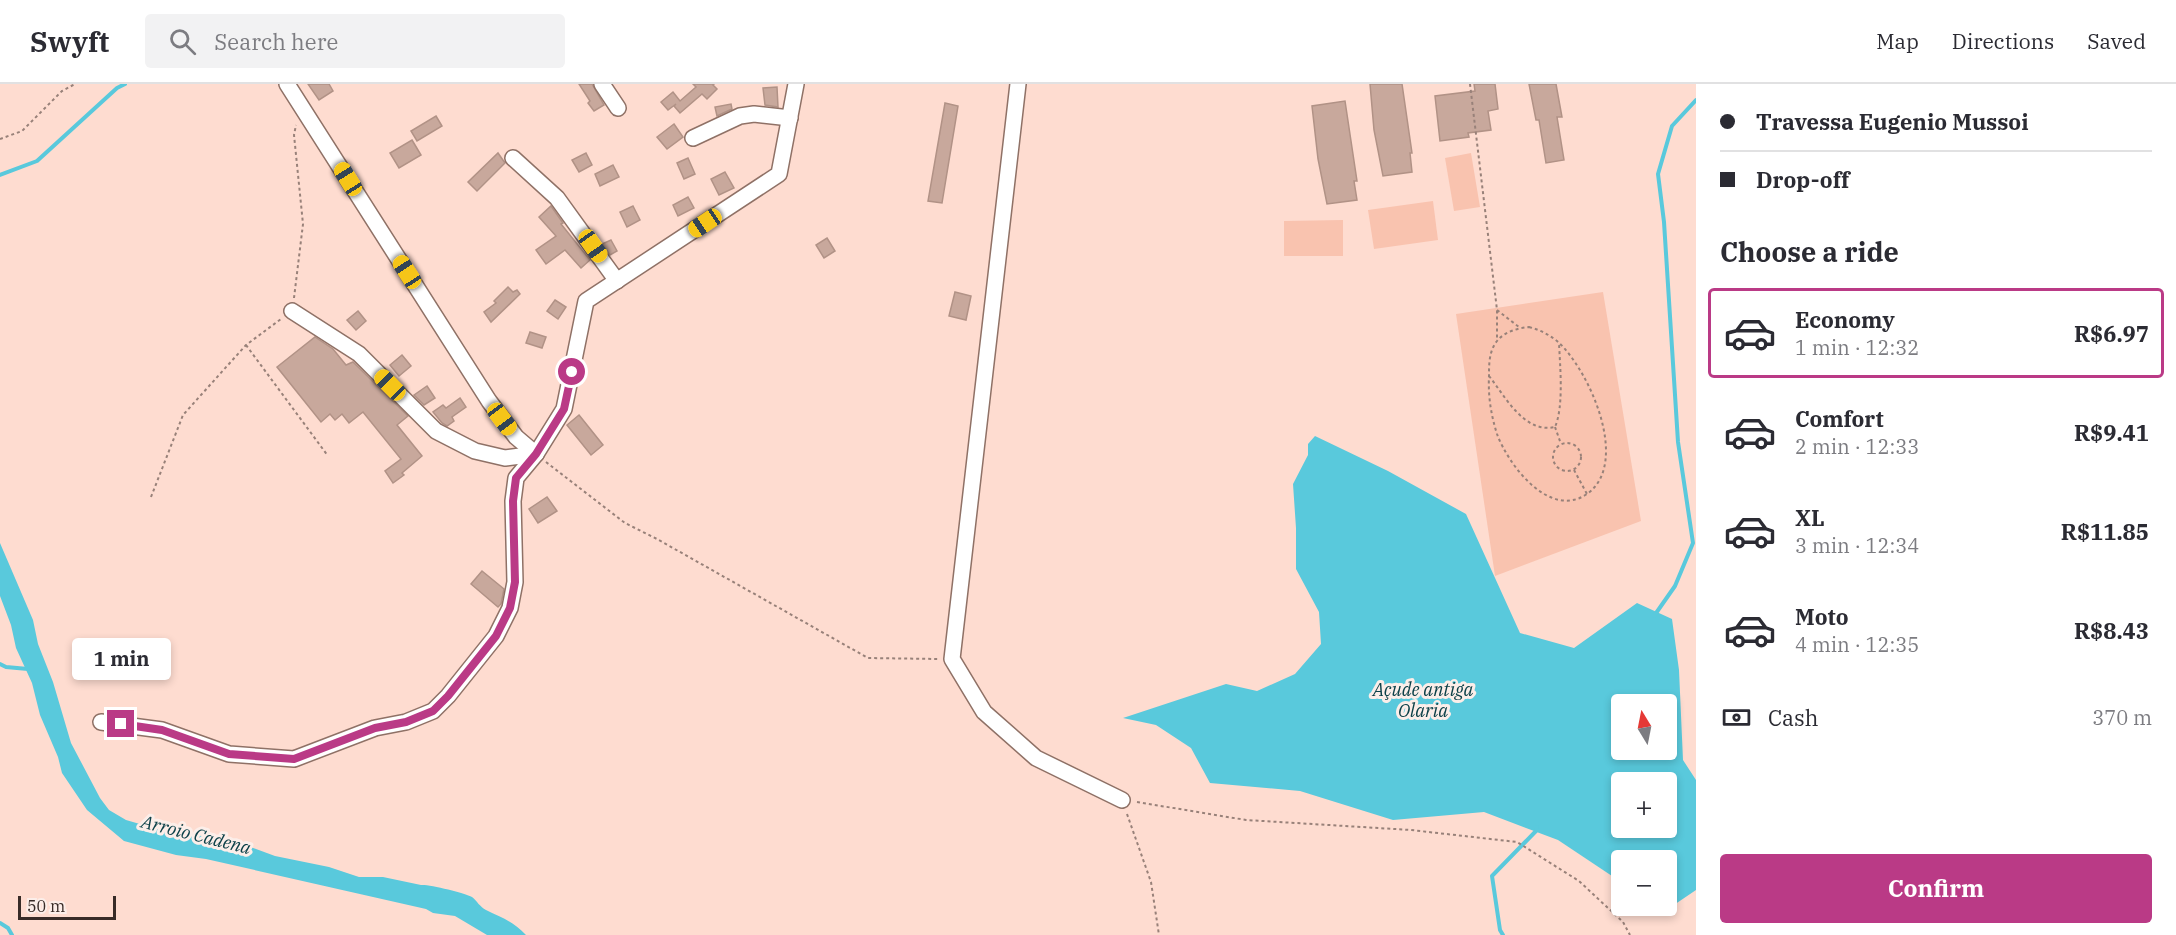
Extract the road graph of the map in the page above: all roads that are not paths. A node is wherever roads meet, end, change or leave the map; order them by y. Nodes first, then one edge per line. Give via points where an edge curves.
1 (287, 84) edge
2 (602, 84) edge
3 (796, 84) edge
4 (1018, 84) edge
5 (618, 108) dead end
6 (790, 118) junction
7 (693, 138) dead end
8 (513, 158) dead end
9 (617, 281) junction
10 (292, 311) road end
11 (536, 454) junction
12 (101, 722) dead end
13 (1122, 800) road end

1 - 11 street via 489,401 516,437
2 - 5 street
3 - 6 street
4 - 13 street via 952,659 984,712 1036,758
6 - 7 street via 740,116
6 - 9 street via 779,174
8 - 9 street via 557,198
9 - 11 street via 586,301 564,409
10 - 11 street via 359,354 436,431 475,450 505,458
11 - 12 street via 516,478 515,582 510,608 496,636 433,711 294,759 229,754 162,730

